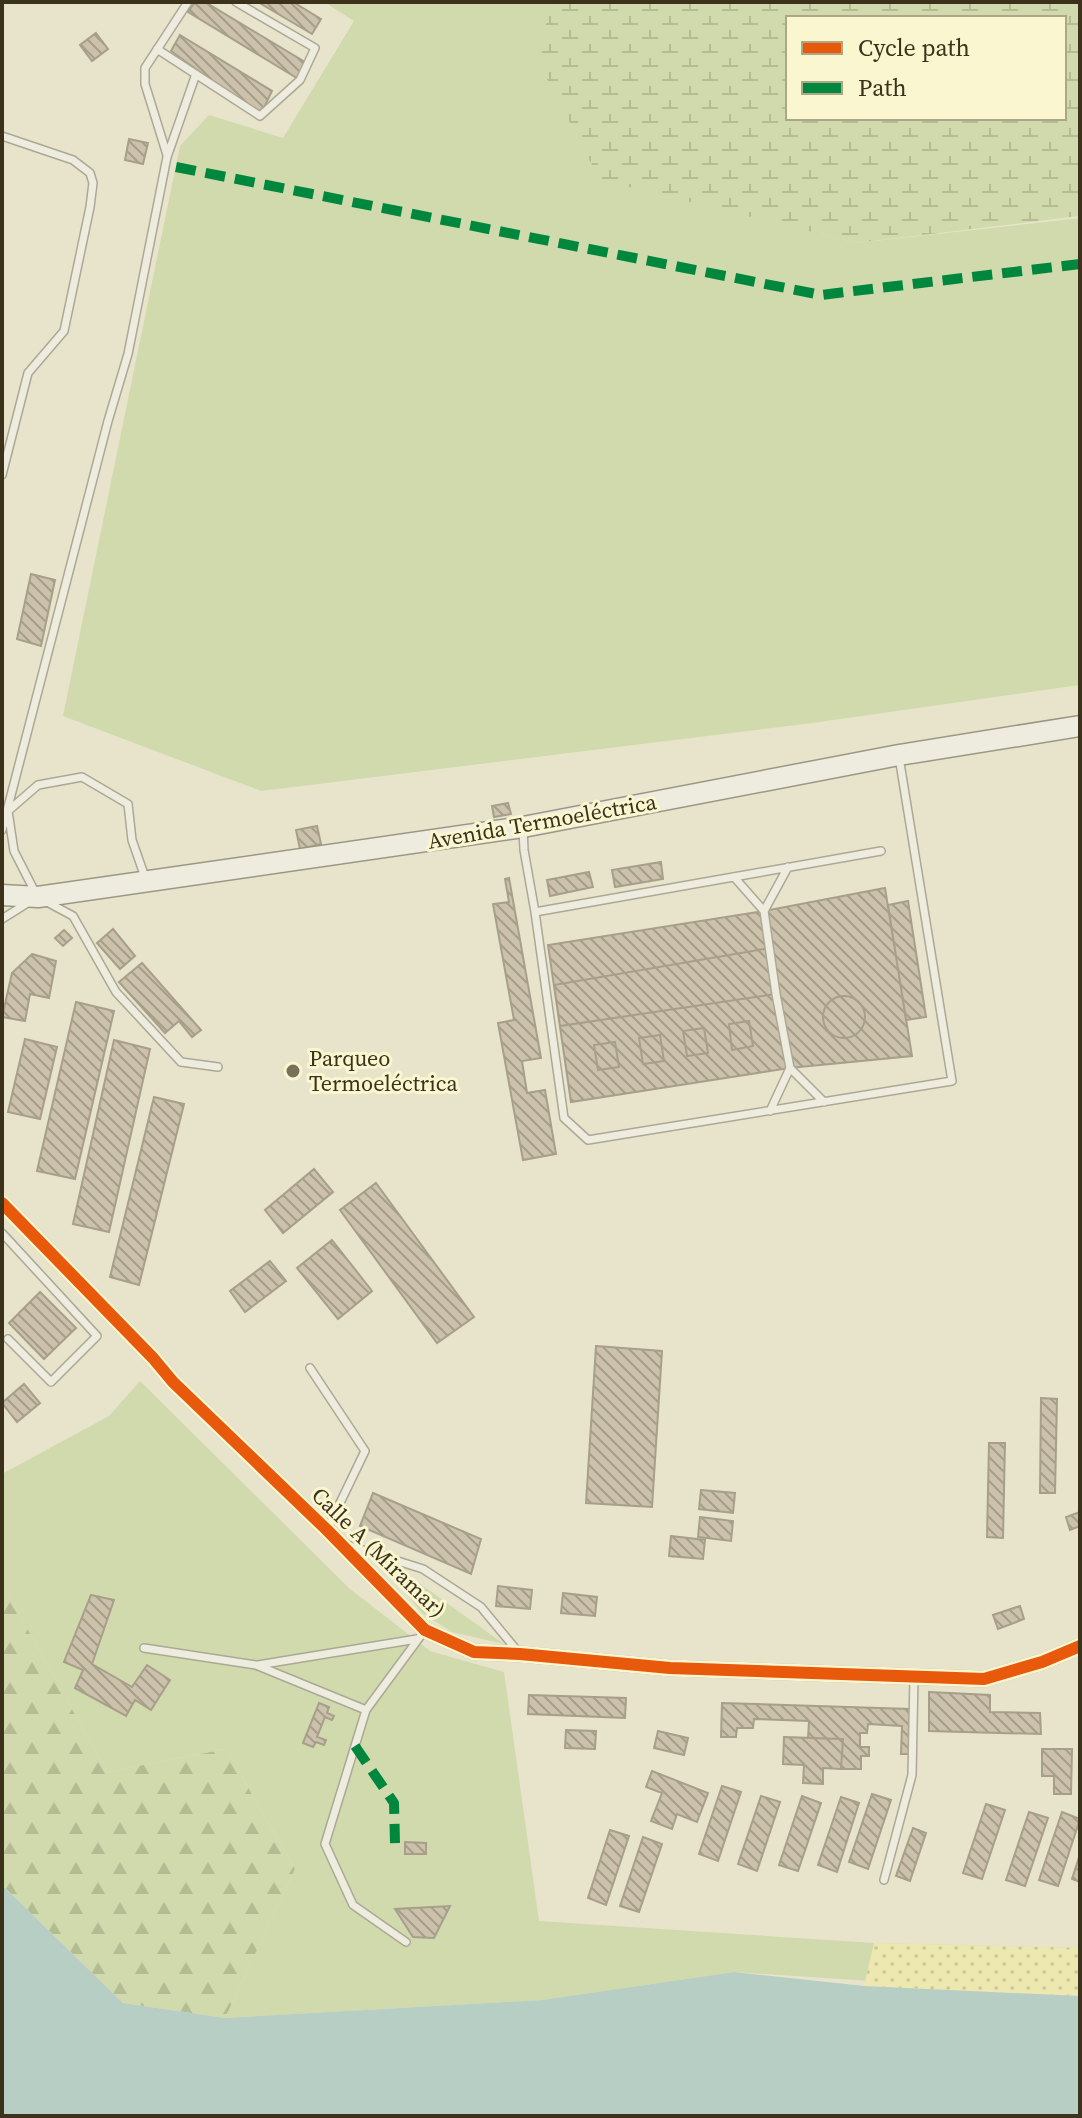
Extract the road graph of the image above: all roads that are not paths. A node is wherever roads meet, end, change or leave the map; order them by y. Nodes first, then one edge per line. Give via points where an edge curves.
1 (188, 2) edge
2 (236, 2) edge
3 (157, 49) junction
4 (196, 74) junction
5 (2, 136) edge
6 (167, 157) junction
7 (2, 475) edge
8 (1080, 726) edge
9 (899, 755) junction
10 (8, 811) junction
11 (523, 827) junction
12 (2, 830) edge
13 (881, 851) dead end
14 (788, 867) junction
15 (734, 877) junction
16 (146, 882) junction
17 (2, 895) edge
18 (38, 897) junction
19 (764, 911) junction
20 (535, 912) junction
21 (2, 919) edge
22 (218, 1067) dead end
23 (790, 1068) junction
24 (824, 1102) junction
25 (770, 1111) junction
26 (2, 1203) edge
27 (2, 1233) edge
28 (8, 1339) dead end
29 (310, 1368) dead end
30 (327, 1530) junction
31 (338, 1542) junction
32 (421, 1634) junction
33 (1080, 1646) edge
34 (144, 1648) dead end
35 (520, 1654) junction
36 (256, 1665) junction
37 (914, 1676) junction
38 (366, 1710) junction
39 (884, 1880) dead end
40 (406, 1942) dead end

1 - 3 lane
2 - 4 lane via 315,48 300,80 260,116
3 - 4 lane
3 - 6 lane via 145,68 145,84
4 - 6 lane
5 - 7 lane via 73,160 90,173 93,183 64,331 28,373
6 - 10 lane via 128,354
8 - 9 main road, Avenida Termoeléctrica
9 - 11 main road, Avenida Termoeléctrica
9 - 24 lane via 952,1081
10 - 12 lane
10 - 16 lane via 38,785 82,777 128,804 132,840
10 - 18 lane via 14,851
11 - 16 main road, Avenida Termoeléctrica
11 - 20 lane
13 - 14 lane
14 - 15 lane
14 - 19 lane
15 - 19 lane
15 - 20 lane
16 - 18 main road, Avenida Termoeléctrica
17 - 18 main road, Avenida Termoeléctrica
18 - 21 lane
18 - 22 lane via 73,916 116,992 181,1062
19 - 23 lane
20 - 25 lane via 564,1118 588,1140
23 - 24 lane
23 - 25 lane
24 - 25 lane
26 - 30 street, Calle A (Miramar) via 173,1382
27 - 28 lane via 97,1336 51,1382
29 - 30 lane via 365,1451
30 - 31 street, Calle A (Miramar)
31 - 32 street, Calle A (Miramar)
31 - 35 lane via 423,1569 481,1607
32 - 35 street, Calle A (Miramar) via 474,1652
32 - 36 lane
32 - 38 lane
33 - 37 street, Calle A (Miramar) via 984,1679
34 - 36 lane
35 - 37 street, Calle A (Miramar) via 670,1668
36 - 38 lane
37 - 39 lane via 912,1775
38 - 40 lane via 325,1844 353,1905

